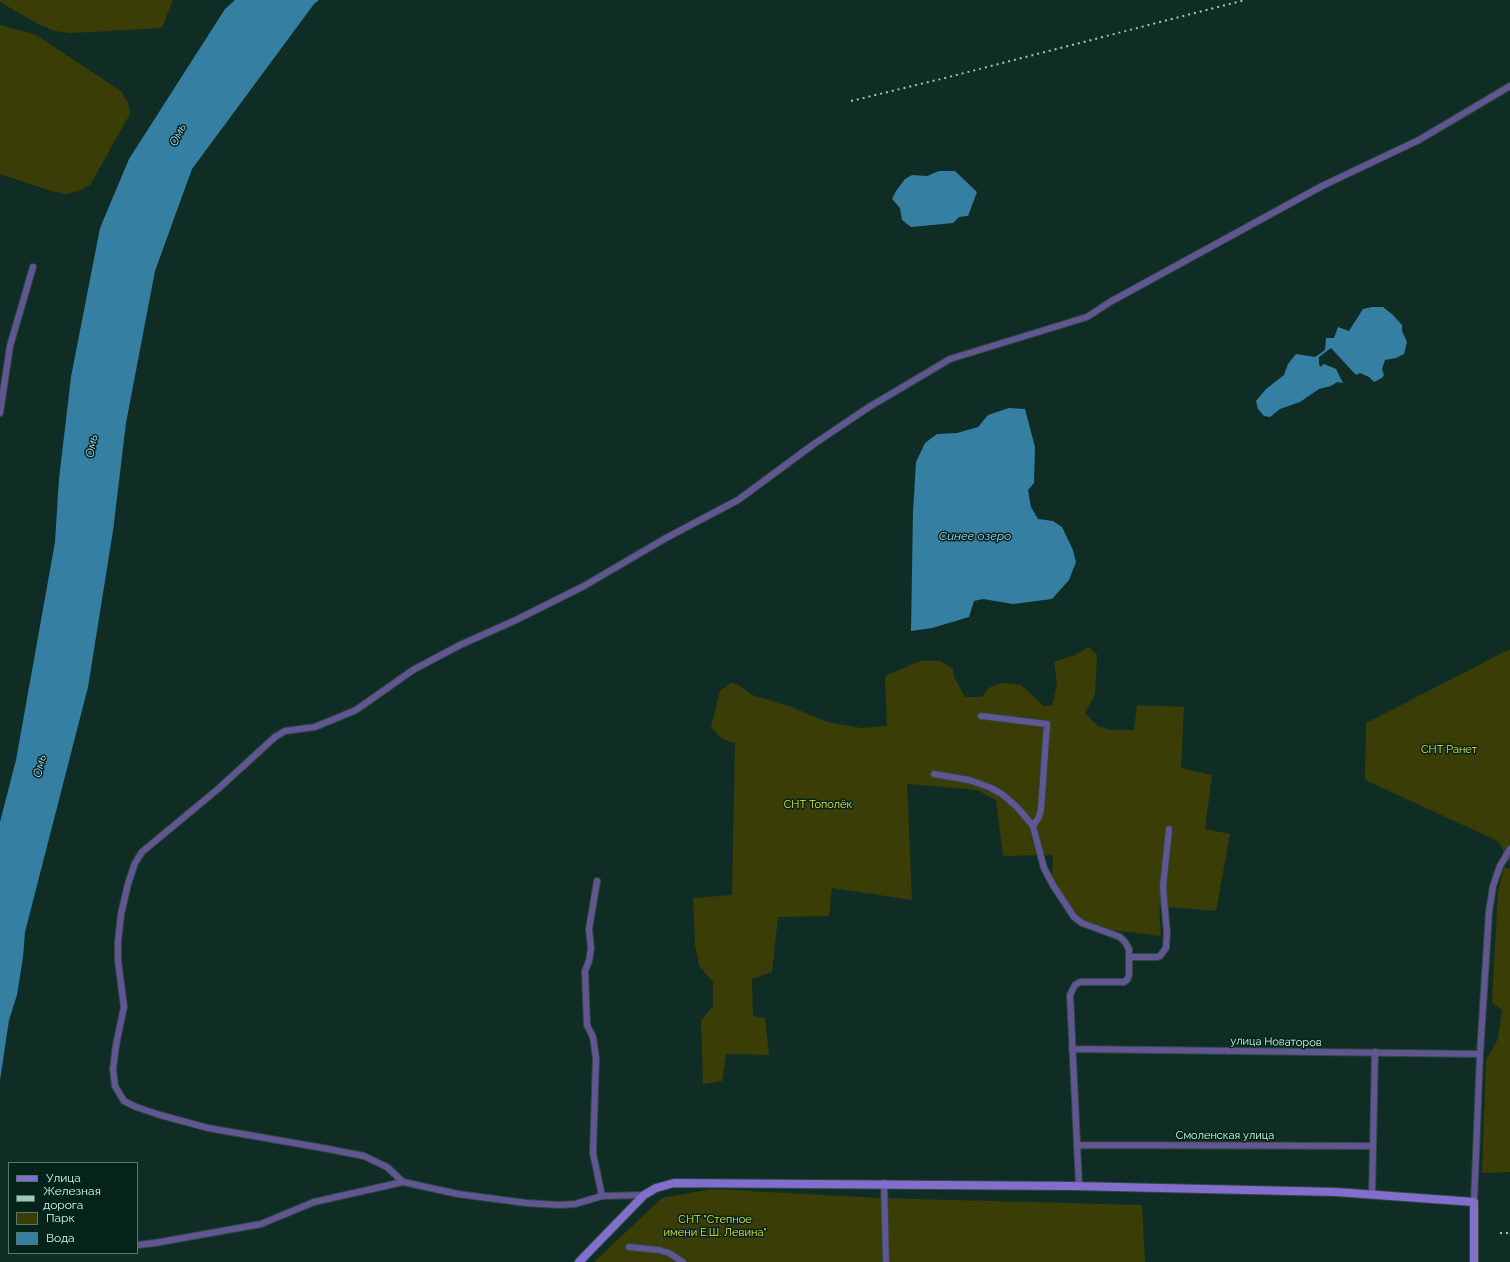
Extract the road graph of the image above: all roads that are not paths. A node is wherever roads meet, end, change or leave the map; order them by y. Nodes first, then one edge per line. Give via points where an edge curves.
1 (1510, 86) edge
2 (33, 267) dead end
3 (0, 413) edge
4 (981, 716) dead end
5 (934, 774) dead end
6 (1033, 826) junction
7 (1169, 828) dead end
8 (1510, 849) edge
9 (597, 881) dead end
10 (1129, 957) junction
11 (1072, 1049) junction
12 (1375, 1052) junction
13 (1480, 1054) junction
14 (1077, 1145) junction
15 (1373, 1146) junction
16 (403, 1182) junction
17 (884, 1184) junction
18 (1079, 1186) junction
19 (644, 1195) junction
20 (1372, 1195) junction
21 (602, 1196) junction
22 (1474, 1202) junction
23 (138, 1245) edge
24 (629, 1247) dead end
25 (579, 1262) edge
26 (683, 1262) edge
27 (886, 1262) edge
28 (1474, 1262) edge

1 - 16 street via 1419,140 1322,186 1087,317 950,358 836,428 738,500 584,586 460,645 414,670 356,710 315,727 285,731 275,737 218,789 142,852 135,863 128,884 118,942 124,1007 113,1069 115,1086 124,1101 160,1116 208,1128 364,1156 388,1168
2 - 3 street via 10,346
4 - 6 street via 1047,724 1041,809
5 - 6 street via 969,780 989,787 1017,807
6 - 10 street via 1044,868 1074,918 1120,937 1128,949
7 - 10 street via 1163,887 1166,948 1156,957
8 - 13 street via 1493,886 1489,912
9 - 21 street via 589,929 591,948 585,971 588,1025 593,1037 596,1058 593,1153
10 - 11 street via 1129,975 1124,982 1080,982 1075,985 1070,995
11 - 12 street, улица Новаторов
11 - 14 street
12 - 13 street, улица Новаторов
12 - 15 street
13 - 22 street
14 - 15 street, Смоленская улица
14 - 18 street
15 - 20 street
16 - 21 street via 458,1194 533,1203 575,1204
16 - 23 street via 314,1202 261,1224
17 - 18 street
17 - 19 street via 674,1183 656,1188
17 - 27 street
18 - 20 street
19 - 21 street
19 - 25 street
20 - 22 street
22 - 28 street
24 - 26 street via 659,1250

